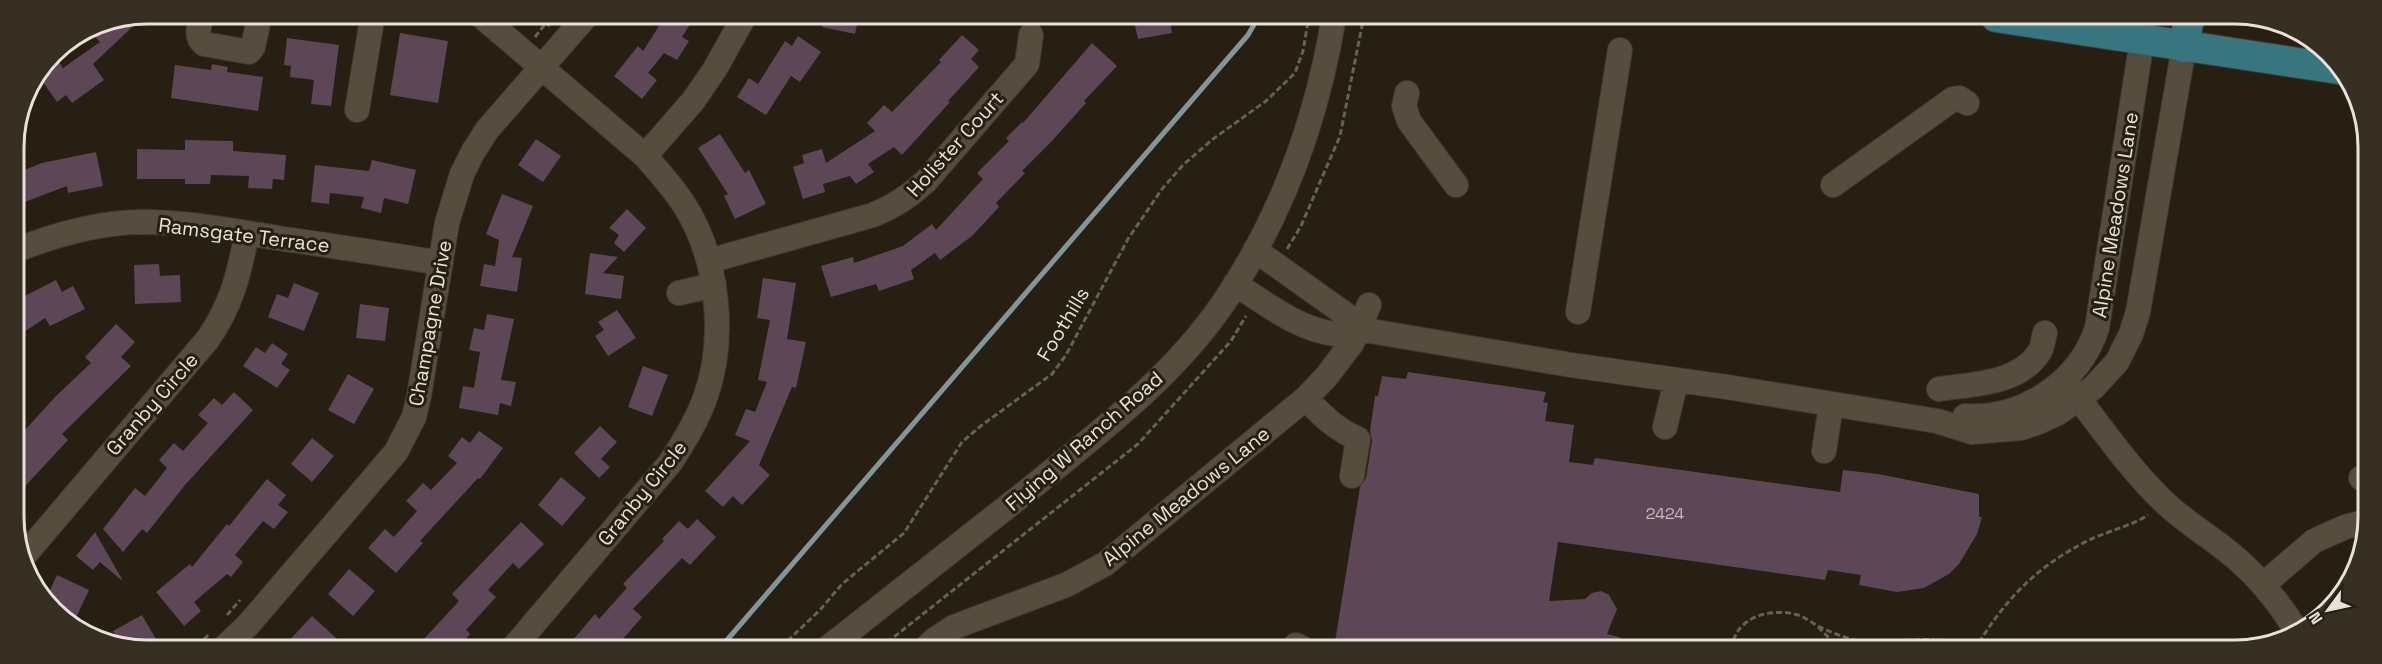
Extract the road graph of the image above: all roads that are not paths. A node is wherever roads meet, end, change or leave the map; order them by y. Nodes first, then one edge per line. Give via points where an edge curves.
1 (200, 24) edge
2 (258, 24) edge
3 (370, 24) edge
4 (490, 24) edge
5 (579, 24) edge
6 (740, 24) edge
7 (1333, 24) edge
8 (2082, 24) edge
9 (2188, 24) edge
10 (2144, 29) edge
11 (1031, 35) dead end
12 (2184, 47) junction
13 (1620, 50) dead end
14 (541, 68) junction
15 (2329, 68) edge
16 (1407, 93) dead end
17 (1967, 103) dead end
18 (357, 110) dead end
19 (645, 156) junction
20 (1456, 185) dead end
21 (1833, 185) dead end
22 (247, 233) junction
23 (24, 247) edge
24 (1255, 250) junction
25 (709, 261) junction
26 (441, 263) junction
27 (1235, 284) junction
28 (714, 285) junction
29 (679, 293) dead end
30 (1369, 305) dead end
31 (1578, 312) dead end
32 (1359, 328) junction
33 (2045, 333) dead end
34 (2063, 379) junction
35 (1676, 381) junction
36 (1939, 389) dead end
37 (1306, 398) junction
38 (2078, 398) junction
39 (1831, 405) junction
40 (1937, 421) junction
41 (1665, 427) dead end
42 (1824, 451) dead end
43 (1352, 476) dead end
44 (2358, 524) edge
45 (29, 551) edge
46 (2264, 584) junction
47 (2293, 625) edge
48 (220, 638) edge
49 (520, 640) edge
50 (838, 640) edge
51 (934, 640) edge

1 - 2 street via 200,42 249,52
3 - 18 street
4 - 14 street, Granby Circle
5 - 14 street, Champagne Drive
6 - 19 street via 693,101
7 - 24 street, Flying W Ranch Road via 1313,116 1292,175
8 - 10 main road
9 - 12 main road
10 - 12 main road
10 - 34 street, Alpine Meadows Lane via 2097,328 2085,356
11 - 25 street, Holister Court via 1027,64 911,195 873,215
12 - 15 main road
12 - 38 street via 2138,312 2117,362 2102,380
13 - 31 street
14 - 19 street, Granby Circle
14 - 26 street, Champagne Drive via 473,152 454,195
16 - 20 street via 1404,106 1409,121
17 - 21 street via 1953,99
19 - 25 street, Granby Circle via 684,204
22 - 23 street, Ramsgate Terrace via 141,222 72,233
22 - 26 street, Ramsgate Terrace
22 - 45 street, Granby Circle via 232,298 223,318
24 - 27 street, Flying W Ranch Road
24 - 32 street
25 - 28 street, Granby Circle
26 - 48 street, Champagne Drive via 419,396 406,435 383,469 248,625
27 - 32 street via 1306,327 1338,335
27 - 50 street, Flying W Ranch Road via 1189,346 1114,421
28 - 29 street
28 - 49 street, Granby Circle via 717,311 712,367 706,397 689,435 670,463
30 - 32 street, Alpine Meadows Lane
32 - 35 street
32 - 37 street, Alpine Meadows Lane via 1333,369
33 - 36 street via 2041,350 2015,373 1993,381
34 - 38 street
34 - 40 street, Alpine Meadows Lane via 2038,399 2006,413 1958,415
35 - 39 street
35 - 41 street
37 - 43 street via 1326,421 1358,440
37 - 51 street, Alpine Meadows Lane via 1105,564 1066,585 954,627
38 - 40 street via 2058,413 2021,428 1972,432
38 - 46 street via 2162,500
39 - 40 street
39 - 42 street
44 - 46 street via 2314,541
46 - 47 street

